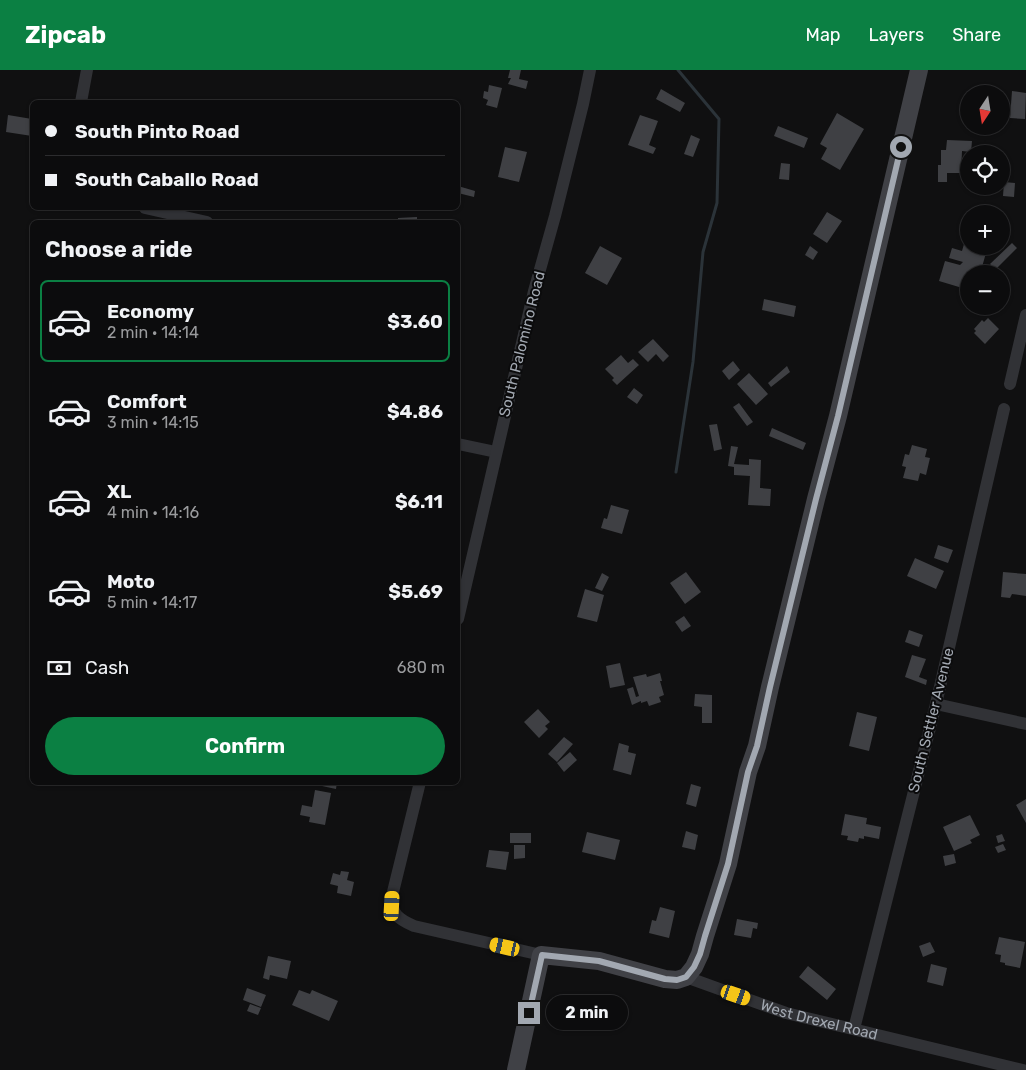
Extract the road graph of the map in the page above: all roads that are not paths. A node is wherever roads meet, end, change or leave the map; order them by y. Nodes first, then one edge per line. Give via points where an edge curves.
1 (87, 70) edge
2 (590, 70) edge
3 (919, 70) edge
4 (81, 100) edge
5 (154, 210) edge
6 (198, 220) edge
7 (1026, 315) edge
8 (1010, 384) dead end
9 (1004, 409) dead end
10 (460, 444) edge
11 (496, 452) junction
12 (460, 611) edge
13 (936, 704) junction
14 (1026, 724) edge
15 (419, 785) edge
16 (542, 955) junction
17 (686, 977) junction
18 (854, 1029) junction
19 (516, 1070) edge
20 (1023, 1070) edge

1 - 4 street
2 - 11 street, South Palomino Road
3 - 17 street via 728,864 700,954
5 - 6 street
7 - 8 street
9 - 13 street, South Settler Avenue
10 - 11 street
11 - 12 street, South Palomino Road
13 - 14 street
13 - 18 street, South Settler Avenue
15 - 16 street, West Drexel Road via 392,896 394,913 414,926
16 - 17 street, West Drexel Road via 599,961 665,979
16 - 19 street
17 - 18 street, West Drexel Road via 786,1013
18 - 20 street, West Drexel Road

